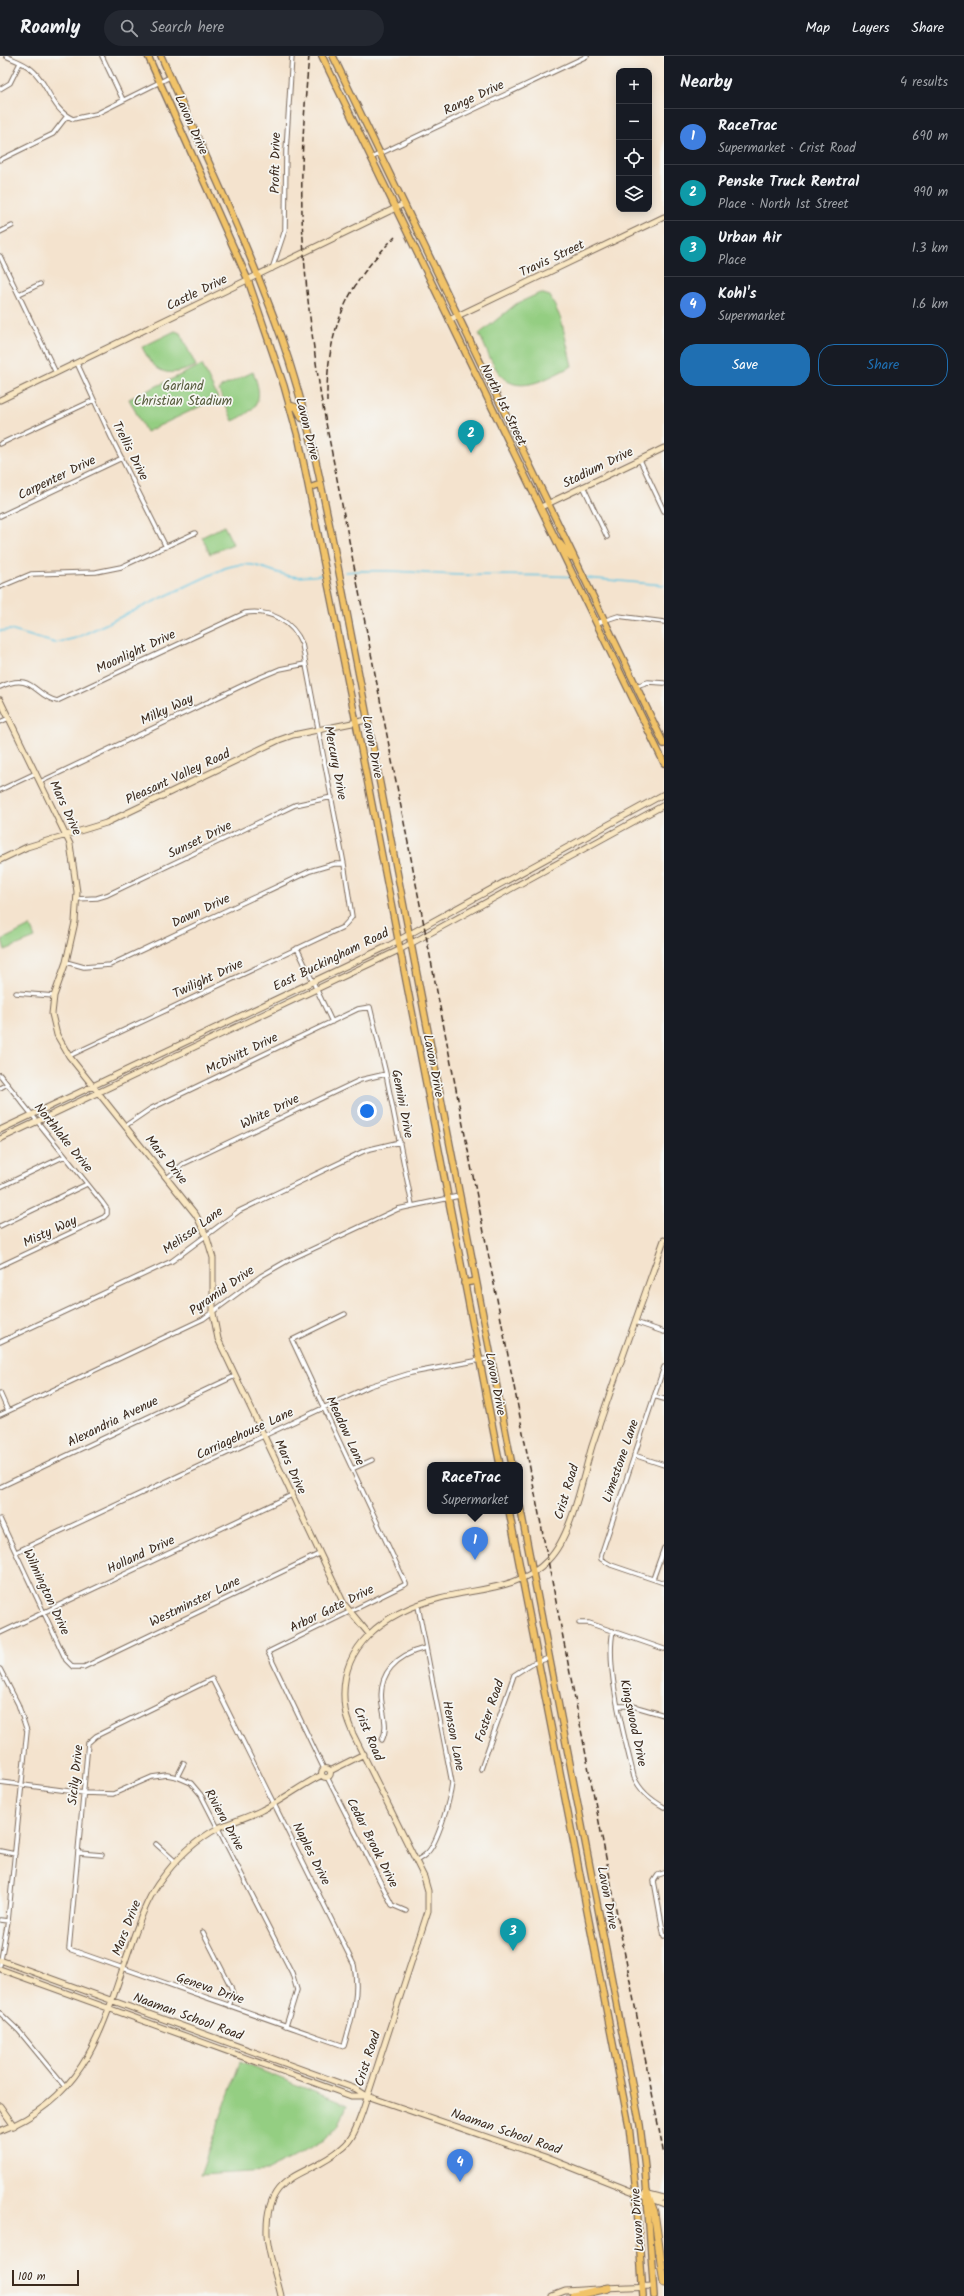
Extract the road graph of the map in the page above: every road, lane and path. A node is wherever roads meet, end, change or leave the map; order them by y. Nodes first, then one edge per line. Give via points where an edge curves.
1 (6, 56) edge
2 (102, 56) edge
3 (148, 56) edge
4 (161, 56) edge
5 (292, 56) edge
6 (322, 56) edge
7 (333, 56) edge
8 (587, 56) edge
9 (20, 63) junction
10 (340, 71) junction
11 (332, 76) junction
12 (170, 77) junction
13 (160, 82) junction
14 (0, 89) edge
15 (123, 100) junction
16 (67, 116) junction
17 (380, 154) junction
18 (370, 158) junction
19 (0, 160) edge
20 (404, 204) junction
21 (395, 209) junction
22 (664, 217) edge
23 (12, 226) dead end
24 (0, 232) edge
25 (0, 256) edge
26 (272, 269) junction
27 (258, 275) junction
28 (248, 280) junction
29 (40, 284) dead end
30 (19, 294) junction
31 (450, 301) junction
32 (442, 305) junction
33 (458, 316) junction
34 (449, 320) junction
35 (77, 363) junction
36 (56, 373) junction
37 (486, 373) junction
38 (478, 377) junction
39 (0, 400) edge
40 (94, 400) junction
41 (289, 405) junction
42 (310, 438) junction
43 (0, 444) edge
44 (664, 448) edge
45 (122, 458) junction
46 (640, 460) junction
47 (321, 484) junction
48 (583, 486) junction
49 (309, 488) junction
50 (548, 503) junction
51 (541, 507) junction
52 (664, 510) edge
53 (0, 516) edge
54 (195, 533) dead end
55 (607, 537) dead end
56 (556, 541) junction
57 (166, 547) junction
58 (580, 571) junction
59 (0, 588) edge
60 (604, 620) junction
61 (283, 621) joint
62 (664, 622) edge
63 (597, 623) junction
64 (305, 664) junction
65 (664, 683) edge
66 (635, 686) junction
67 (0, 688) edge
68 (0, 700) edge
69 (648, 712) junction
70 (642, 716) junction
71 (9, 718) junction
72 (367, 720) junction
73 (0, 722) edge
74 (356, 722) junction
75 (318, 730) junction
76 (664, 744) edge
77 (664, 763) edge
78 (36, 773) junction
79 (40, 782) junction
80 (0, 790) edge
81 (664, 794) edge
82 (332, 797) junction
83 (664, 805) edge
84 (614, 822) junction
85 (618, 830) junction
86 (66, 836) junction
87 (558, 852) junction
88 (0, 860) edge
89 (562, 861) junction
90 (344, 864) junction
91 (76, 899) junction
92 (352, 917) joint
93 (409, 935) junction
94 (398, 941) junction
95 (411, 944) junction
96 (297, 948) junction
97 (399, 950) junction
98 (66, 962) junction
99 (313, 982) junction
100 (316, 989) junction
101 (16, 993) dead end
102 (54, 996) junction
103 (370, 1008) joint
104 (332, 1022) junction
105 (69, 1056) junction
106 (386, 1074) junction
107 (0, 1075) edge
108 (7, 1084) junction
109 (93, 1086) junction
110 (0, 1088) edge
111 (98, 1093) junction
112 (32, 1115) junction
113 (37, 1122) junction
114 (125, 1126) junction
115 (0, 1130) edge
116 (0, 1139) edge
117 (400, 1142) junction
118 (65, 1156) junction
119 (167, 1178) junction
120 (87, 1184) junction
121 (0, 1187) edge
122 (459, 1196) junction
123 (448, 1198) junction
124 (412, 1205) junction
125 (107, 1214) joint
126 (0, 1226) edge
127 (206, 1235) junction
128 (664, 1240) edge
129 (0, 1266) edge
130 (476, 1281) junction
131 (464, 1283) junction
132 (213, 1313) junction
133 (345, 1314) dead end
134 (635, 1322) junction
135 (664, 1332) edge
136 (0, 1342) edge
137 (491, 1358) junction
138 (479, 1360) junction
139 (664, 1366) edge
140 (235, 1376) junction
141 (0, 1393) edge
142 (654, 1396) junction
143 (664, 1399) edge
144 (323, 1408) junction
145 (8, 1411) junction
146 (0, 1415) edge
147 (264, 1436) junction
148 (634, 1455) junction
149 (372, 1460) dead end
150 (499, 1462) edge
151 (511, 1462) edge
152 (664, 1465) edge
153 (352, 1469) junction
154 (0, 1487) edge
155 (292, 1495) junction
156 (510, 1514) edge
157 (522, 1514) edge
158 (0, 1519) edge
159 (664, 1548) edge
160 (16, 1552) junction
161 (319, 1554) junction
162 (533, 1573) junction
163 (522, 1580) junction
164 (653, 1580) junction
165 (664, 1583) edge
166 (406, 1584) joint
167 (418, 1606) junction
168 (348, 1611) junction
169 (44, 1612) junction
170 (579, 1623) dead end
171 (613, 1631) junction
172 (0, 1633) edge
173 (369, 1634) junction
174 (426, 1648) junction
175 (664, 1649) edge
176 (549, 1658) junction
177 (538, 1661) junction
178 (79, 1668) joint
179 (0, 1669) edge
180 (2, 1676) edge
181 (212, 1679) joint
182 (619, 1706) junction
183 (664, 1715) edge
184 (382, 1740) dead end
185 (364, 1754) junction
186 (184, 1763) dead end
187 (481, 1768) dead end
188 (324, 1769) junction
189 (330, 1771) junction
190 (325, 1776) junction
191 (177, 1777) junction
192 (0, 1782) edge
193 (21, 1786) junction
194 (84, 1793) junction
195 (274, 1804) junction
196 (664, 1807) edge
197 (581, 1820) junction
198 (569, 1822) junction
199 (219, 1828) junction
200 (156, 1844) dead end
201 (0, 1851) edge
202 (78, 1852) junction
203 (15, 1854) junction
204 (102, 1855) dead end
205 (416, 1861) junction
206 (176, 1862) junction
207 (664, 1872) edge
208 (406, 1910) dead end
209 (0, 1920) edge
210 (8, 1921) junction
211 (203, 1932) dead end
212 (603, 1936) junction
213 (664, 1936) edge
214 (592, 1938) junction
215 (70, 1949) joint
216 (0, 1962) edge
217 (123, 1968) junction
218 (0, 1969) edge
219 (111, 2001) junction
220 (229, 2006) junction
221 (108, 2010) junction
222 (0, 2013) edge
223 (286, 2026) junction
224 (623, 2037) junction
225 (612, 2039) junction
226 (344, 2046) joint
227 (66, 2088) junction
228 (367, 2096) junction
229 (0, 2106) edge
230 (14, 2126) junction
231 (0, 2131) edge
232 (636, 2192) junction
233 (648, 2197) junction
234 (664, 2198) edge
235 (664, 2204) edge
236 (664, 2283) edge
237 (642, 2286) junction
238 (653, 2286) junction
239 (608, 2288) junction
240 (281, 2296) edge
241 (552, 2296) edge
242 (573, 2296) edge
243 (643, 2296) edge
244 (654, 2296) edge

1 - 9 street
2 - 15 street
3 - 13 main road, Lavon Drive
4 - 12 main road, Lavon Drive
5 - 26 street, Profit Drive via 284,230
6 - 11 main road, North 1st Street
7 - 10 main road, North 1st Street
8 - 17 street, Range Drive
9 - 14 street via 10,82
9 - 16 street via 39,77 54,104
10 - 11 main road
10 - 17 main road, North 1st Street
11 - 18 main road, North 1st Street
12 - 13 street
12 - 27 main road, Lavon Drive
13 - 15 street
13 - 28 main road, Lavon Drive
15 - 16 street via 88,117 73,119
16 - 19 street via 53,134
17 - 18 street, Range Drive
17 - 20 main road, North 1st Street
18 - 21 main road, North 1st Street
20 - 21 street, Castle Drive
20 - 31 main road, North 1st Street
21 - 26 street, Castle Drive
21 - 32 main road, North 1st Street
22 - 33 street, Travis Street
23 - 24 street
25 - 30 street
26 - 27 street, Castle Drive
27 - 28 street, Castle Drive
27 - 42 main road, Lavon Drive via 281,337
28 - 35 street, Castle Drive
28 - 41 main road, Lavon Drive
29 - 30 street
30 - 36 street
31 - 32 main road
31 - 33 main road, North 1st Street
32 - 34 main road, North 1st Street
33 - 34 street, Travis Street
33 - 37 main road, North 1st Street
34 - 38 main road, North 1st Street
35 - 36 street, Castle Drive
35 - 40 street, Trellis Drive
36 - 39 street, Castle Drive
37 - 38 main road
37 - 50 main road, North 1st Street
38 - 51 main road, North 1st Street
40 - 43 street
40 - 45 street, Trellis Drive
41 - 42 main road via 298,410
41 - 49 main road, Lavon Drive
42 - 47 main road, Lavon Drive
44 - 46 street, Stadium Drive
45 - 53 street, Carpenter Drive
45 - 57 street, Trellis Drive
46 - 48 street, Stadium Drive
46 - 52 street
47 - 49 main road
47 - 72 main road, Lavon Drive
48 - 50 street, Stadium Drive
48 - 55 street
49 - 74 main road, Lavon Drive
50 - 51 street, Stadium Drive
50 - 58 main road, North 1st Street
51 - 56 main road, North 1st Street
54 - 57 street
56 - 58 main road via 561,542
56 - 63 main road, North 1st Street
57 - 59 street via 122,567 96,572 31,574
58 - 60 main road, North 1st Street
60 - 62 street via 618,616
60 - 63 street
60 - 66 main road, North 1st Street
61 - 64 street, Mercury Drive via 297,633
61 - 67 street, Moonlight Drive via 254,612 245,613 57,701 28,684 18,682
63 - 70 main road, North 1st Street
64 - 75 street, Mercury Drive
64 - 79 street, Milky Way via 280,668
65 - 66 street via 648,682
66 - 69 main road, North 1st Street
68 - 71 street, Mars Drive
69 - 70 main road
69 - 76 main road, North 1st Street
70 - 77 main road, North 1st Street
71 - 73 street
71 - 78 street, Mars Drive
72 - 74 street, Pleasant Valley Road
72 - 93 main road, Lavon Drive
74 - 75 street, Pleasant Valley Road
74 - 94 main road, Lavon Drive
75 - 82 street, Mercury Drive
75 - 86 street, Pleasant Valley Road via 279,740 106,823
78 - 79 street, Mars Drive
78 - 80 street
79 - 86 street, Mars Drive
81 - 84 street, East Buckingham Road
82 - 90 street, Mercury Drive
82 - 91 street, Sunset Drive via 295,805 107,895
83 - 85 street, East Buckingham Road
84 - 85 street
84 - 87 street, East Buckingham Road
85 - 89 street, East Buckingham Road
86 - 88 street, Pleasant Valley Road via 27,847
86 - 91 street, Mars Drive via 75,874
87 - 89 street
87 - 93 street, East Buckingham Road
89 - 95 street, East Buckingham Road
90 - 92 street, Mercury Drive
90 - 98 street, Dawn Drive via 334,864 310,871 110,965 84,967
91 - 98 street, Mars Drive via 72,938
92 - 96 street, Twilight Drive via 343,927
93 - 94 street, East Buckingham Road
93 - 95 main road, Lavon Drive
94 - 97 main road, Lavon Drive
94 - 99 street, East Buckingham Road
95 - 97 street, East Buckingham Road
95 - 122 main road, Lavon Drive
96 - 99 street
96 - 105 street, Twilight Drive
97 - 100 street, East Buckingham Road
97 - 123 main road, Lavon Drive
98 - 102 street, Mars Drive
99 - 100 street
99 - 109 street, East Buckingham Road
100 - 104 street
100 - 111 street, East Buckingham Road
101 - 102 street
102 - 105 street, Mars Drive via 54,1025 62,1047
103 - 104 street, McDivitt Drive via 358,1009
103 - 106 street, Gemini Drive
104 - 114 street, McDivitt Drive via 150,1109
105 - 109 street, Mars Drive
106 - 117 street, Gemini Drive
106 - 119 street, White Drive via 360,1080 183,1164
107 - 108 street, Northlake Drive
108 - 110 street
108 - 112 street, Northlake Drive
109 - 111 street, Mars Drive
109 - 112 street, East Buckingham Road
111 - 113 street, East Buckingham Road
111 - 114 street, Mars Drive
112 - 113 street, Northlake Drive
112 - 115 street, East Buckingham Road
113 - 116 street, East Buckingham Road
113 - 118 street, Northlake Drive
114 - 119 street, Mars Drive
117 - 124 street, Gemini Drive
117 - 127 street, Melissa Lane via 366,1150 239,1211
118 - 120 street, Northlake Drive
118 - 121 street
119 - 127 street, Mars Drive via 196,1215
120 - 125 street, Northlake Drive via 107,1209
120 - 126 street
122 - 123 street, Pyramid Drive
122 - 130 main road, Lavon Drive
123 - 124 street, Pyramid Drive
123 - 131 main road, Lavon Drive
124 - 132 street, Pyramid Drive via 398,1209 287,1261 261,1276
125 - 129 street, Misty Way
127 - 132 street, Mars Drive via 213,1258
127 - 136 street, Melissa Lane via 172,1261
128 - 134 street, Crist Road
130 - 131 main road
130 - 137 main road, Lavon Drive
131 - 138 main road, Lavon Drive
132 - 140 street, Mars Drive via 218,1339
132 - 145 street, Pyramid Drive
133 - 144 street, Meadow Lane via 292,1340
134 - 135 street
134 - 162 street, Crist Road via 562,1540 548,1560
137 - 138 street, Carriagehouse Lane
137 - 151 main road, Lavon Drive
138 - 144 street, Carriagehouse Lane via 412,1373 370,1386
138 - 150 main road, Lavon Drive
139 - 142 street, Limestone Lane
140 - 147 street, Mars Drive
140 - 154 street, Alexandria Avenue
141 - 145 street
142 - 143 street
142 - 148 street, Limestone Lane
144 - 147 street, Carriagehouse Lane
144 - 153 street, Meadow Lane
145 - 146 street, Pyramid Drive
147 - 155 street, Mars Drive
147 - 160 street, Carriagehouse Lane
148 - 152 street
148 - 164 street, Limestone Lane via 601,1555 604,1561
149 - 153 street
153 - 166 street, Meadow Lane
155 - 161 street, Mars Drive
155 - 169 street, Holland Drive
156 - 163 main road, Lavon Drive
157 - 162 main road, Lavon Drive
158 - 160 street, Wilmington Drive
159 - 164 street
160 - 169 street, Wilmington Drive
161 - 168 street, Mars Drive
161 - 178 street, Westminster Lane
162 - 163 street, Crist Road
162 - 176 main road, Lavon Drive
163 - 167 street, Crist Road via 439,1598
163 - 177 main road, Lavon Drive
164 - 165 street
166 - 168 street, Arbor Gate Drive
167 - 173 street, Crist Road via 391,1618
167 - 174 street, Henson Lane
168 - 173 street, Mars Drive
168 - 188 street, Arbor Gate Drive via 268,1652
169 - 172 street, Holland Drive
169 - 178 street, Wilmington Drive via 66,1660 73,1667
170 - 171 street
171 - 175 street
171 - 182 street, Kingswood Drive via 610,1648
173 - 185 street, Crist Road via 352,1656 343,1686 345,1711
174 - 184 street via 411,1651 401,1657 386,1673 381,1693 387,1731
174 - 205 street, Henson Lane via 452,1783 432,1846 427,1854
176 - 177 street, Foster Road
176 - 197 main road, Lavon Drive
177 - 187 street, Foster Road via 520,1669 514,1675
177 - 198 main road, Lavon Drive
179 - 180 street
180 - 193 street via 18,1704 27,1731
181 - 194 street, Sicily Drive via 91,1739 88,1743
181 - 195 street, Naples Drive
182 - 183 street via 633,1706
182 - 196 street, Kingswood Drive via 638,1786
185 - 189 street
185 - 205 street, Crist Road
186 - 191 street
188 - 189 street
188 - 190 street
189 - 190 street
190 - 195 street, Mars Drive via 300,1786
190 - 208 street, Cedar Brook Drive via 392,1905
191 - 194 street, Riviera Drive via 152,1776 113,1794
191 - 199 street, Riviera Drive via 191,1784 201,1795
192 - 193 street, Riviera Drive
193 - 194 street, Riviera Drive
193 - 203 street
194 - 202 street, Sicily Drive
195 - 199 street, Mars Drive
195 - 226 street, Naples Drive via 354,1965 356,2008
197 - 198 main road
197 - 212 main road, Lavon Drive
198 - 214 main road, Lavon Drive
199 - 206 street, Mars Drive via 194,1845
199 - 223 street, Riviera Drive via 296,1984
200 - 206 street
201 - 203 street
202 - 204 street
202 - 215 street, Sicily Drive
203 - 210 street
205 - 228 street, Crist Road via 428,1891 428,1911
206 - 217 street, Mars Drive via 148,1901
207 - 213 street via 654,1881
209 - 210 street
210 - 216 street
211 - 220 street via 231,1987 233,1995
212 - 214 main road
212 - 224 main road, Lavon Drive
214 - 225 main road, Lavon Drive
215 - 217 street, Geneva Drive
216 - 219 street, Naaman School Road
217 - 219 street, Mars Drive
217 - 220 street, Geneva Drive
218 - 221 street, Naaman School Road
219 - 221 street, Mars Drive
219 - 228 street, Naaman School Road via 356,2089
220 - 223 street, Geneva Drive
221 - 227 street, Mars Drive via 88,2057
221 - 228 street, Naaman School Road via 351,2096
222 - 227 street via 24,2036
223 - 226 street, Geneva Drive
224 - 225 main road
224 - 233 main road, Lavon Drive via 640,2125
225 - 232 main road, Lavon Drive via 629,2126
227 - 230 street, Mars Drive via 46,2106
228 - 232 street, Naaman School Road via 545,2157
228 - 240 street, Crist Road via 358,2125 345,2146 297,2173 274,2195 266,2235
229 - 230 street
230 - 231 street, Mars Drive
232 - 233 street, Naaman School Road
232 - 237 main road, Lavon Drive
233 - 234 street, Naaman School Road
233 - 235 street, Naaman School Road
233 - 236 highway
233 - 238 main road, Lavon Drive
237 - 238 street
237 - 239 street
237 - 243 main road, Lavon Drive
238 - 244 main road, Lavon Drive
239 - 241 street via 565,2291
239 - 242 highway

